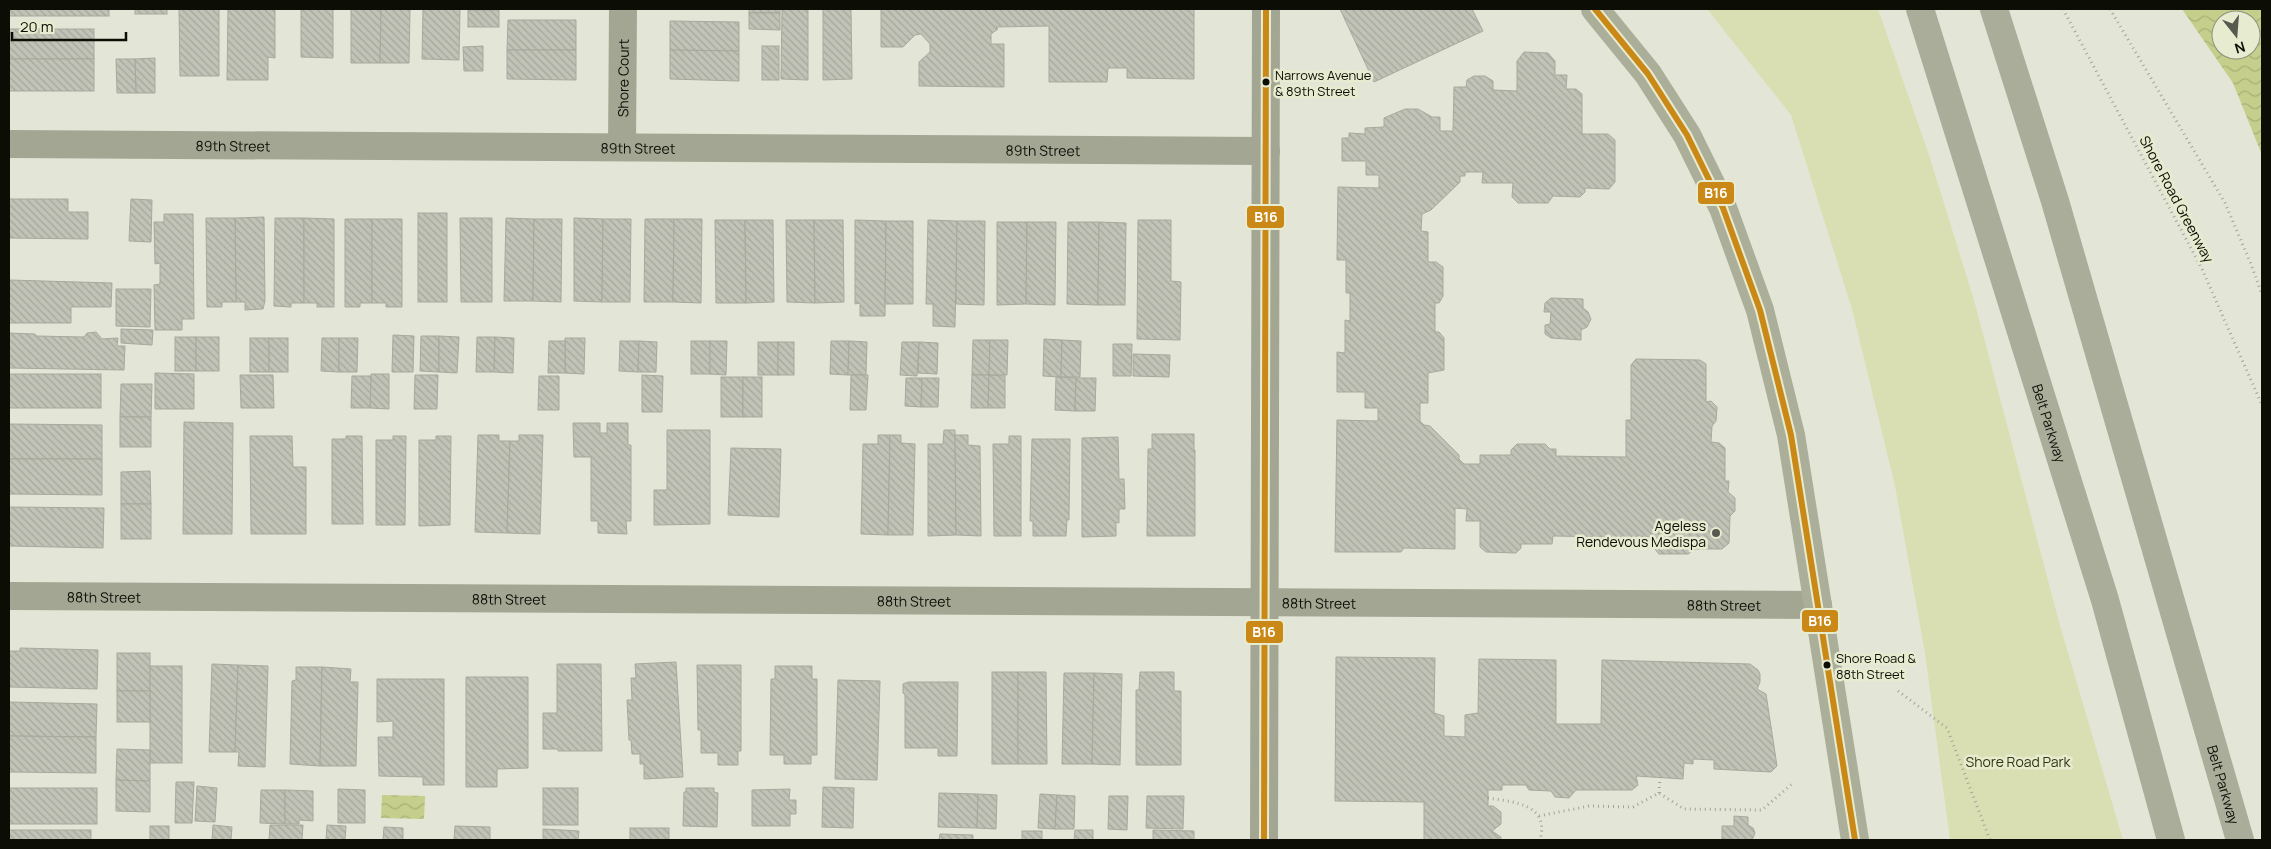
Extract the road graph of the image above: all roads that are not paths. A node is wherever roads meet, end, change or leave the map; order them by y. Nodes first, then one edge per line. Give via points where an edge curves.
1 (622, 9) edge
2 (1266, 9) edge
3 (1595, 9) edge
4 (1920, 9) edge
5 (1994, 9) edge
6 (9, 144) edge
7 (622, 147) junction
8 (1266, 151) junction
9 (9, 596) edge
10 (1265, 604) junction
11 (1818, 605) junction
12 (1264, 840) edge
13 (1855, 840) edge
14 (2171, 840) edge
15 (2240, 840) edge

1 - 7 street, Shore Court
2 - 8 street
3 - 11 street via 1648,74 1687,135 1723,208 1760,310 1791,435
4 - 14 highway, Belt Parkway via 2105,600
5 - 15 highway, Belt Parkway via 2055,201
6 - 7 street, 89th Street
7 - 8 street, 89th Street
8 - 10 street
9 - 10 street, 88th Street
10 - 11 street, 88th Street
10 - 12 street
11 - 13 street

